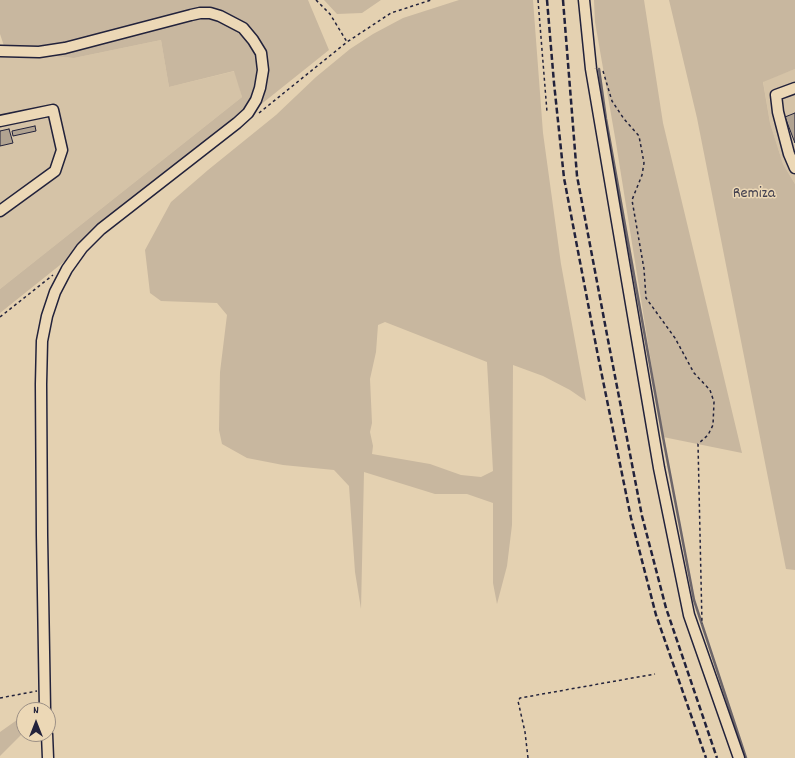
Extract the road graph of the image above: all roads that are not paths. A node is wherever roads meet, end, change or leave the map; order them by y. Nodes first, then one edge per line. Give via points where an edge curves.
1 (584, 0) edge
2 (3, 52) edge
3 (795, 88) edge
4 (0, 122) edge
5 (795, 168) edge
6 (0, 211) edge
7 (46, 702) edge
8 (47, 742) edge
9 (48, 758) edge
10 (739, 758) edge

1 - 10 street via 591,69 662,483 689,615
2 - 7 street via 39,52 66,48 191,15 210,13 243,28 261,53 263,70 256,100 248,113 101,229 82,248 67,269 46,316 42,341 41,384
3 - 5 street via 776,96 789,154
4 - 6 street via 53,110 62,150 55,170
8 - 9 street

